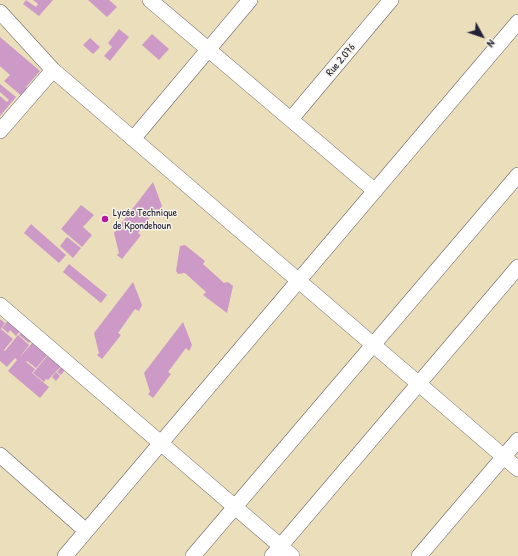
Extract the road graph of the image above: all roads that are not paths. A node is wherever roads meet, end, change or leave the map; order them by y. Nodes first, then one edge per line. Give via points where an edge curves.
1 (150, 0) edge
2 (250, 0) edge
3 (391, 0) edge
4 (0, 12) edge
5 (518, 22) edge
6 (208, 50) junction
7 (53, 70) junction
8 (290, 119) junction
9 (0, 131) edge
10 (133, 139) junction
11 (518, 175) edge
12 (375, 191) junction
13 (518, 267) edge
14 (298, 280) junction
15 (0, 306) edge
16 (373, 344) junction
17 (419, 384) junction
18 (518, 440) edge
19 (160, 443) junction
20 (504, 456) junction
21 (1, 457) edge
22 (518, 468) edge
23 (234, 507) junction
24 (85, 530) junction
25 (276, 551) edge
26 (65, 556) edge
27 (193, 556) edge
28 (292, 556) edge
29 (419, 556) edge

1 - 6 street
2 - 6 street
3 - 8 street, Rue 2.076
4 - 7 street
5 - 12 street
6 - 8 street
6 - 10 street
7 - 9 street
7 - 10 street
8 - 12 street
10 - 14 street
11 - 16 street
12 - 14 street
13 - 17 street
14 - 16 street
14 - 19 street
15 - 19 street
16 - 17 street
16 - 23 street
17 - 20 street
17 - 25 street
18 - 20 street
19 - 23 street
19 - 24 street
20 - 22 street
20 - 29 street
21 - 24 street
23 - 25 street
23 - 27 street
24 - 26 street
25 - 28 street

